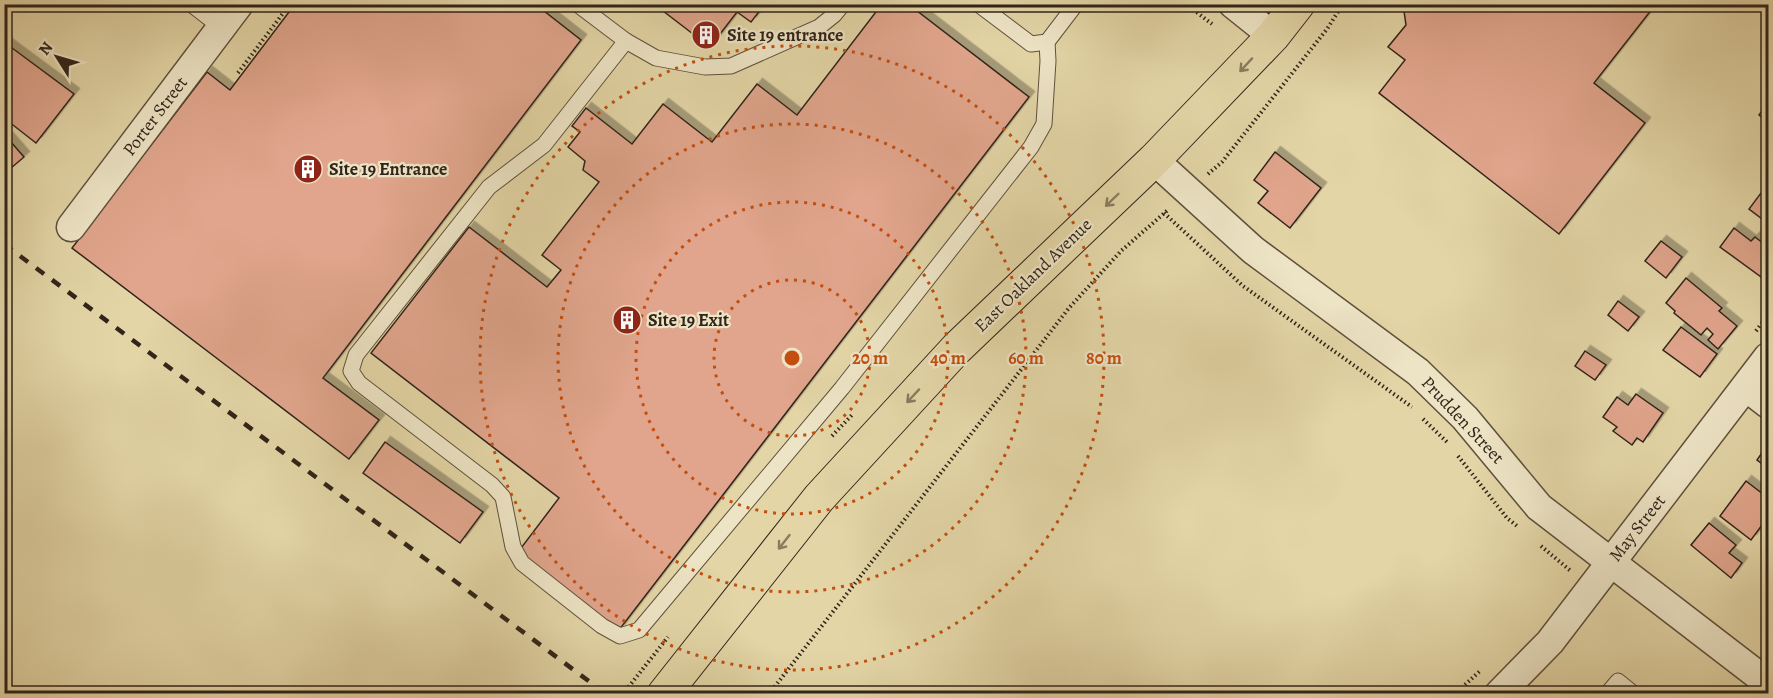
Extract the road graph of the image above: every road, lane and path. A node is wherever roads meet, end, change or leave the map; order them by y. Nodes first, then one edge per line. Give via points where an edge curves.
1 (191, 4) edge
2 (239, 4) edge
3 (290, 4) edge
4 (577, 4) edge
5 (843, 4) edge
6 (978, 4) edge
7 (1076, 4) edge
8 (1186, 4) edge
9 (1233, 4) edge
10 (1298, 4) edge
11 (1343, 4) edge
12 (1214, 26) dead end
13 (222, 28) junction
14 (1274, 36) junction
15 (626, 41) junction
16 (1047, 42) junction
17 (238, 73) dead end
18 (1154, 160) junction
19 (1189, 191) junction
20 (1164, 213) junction
21 (71, 226) dead end
22 (1768, 357) edge
23 (1746, 387) junction
24 (1768, 404) edge
25 (1525, 533) dead end
26 (1534, 540) dead end
27 (1611, 562) junction
28 (1591, 588) junction
29 (1768, 682) edge
30 (664, 693) edge
31 (769, 693) edge
32 (1499, 693) edge
33 (1607, 693) edge
34 (1634, 693) edge

1 - 13 lane
2 - 13 street, Porter Street
3 - 17 path
4 - 15 lane
5 - 15 lane via 819,27 731,66 705,68 656,58
6 - 16 lane via 1031,44
7 - 16 lane
8 - 12 path
9 - 14 street
10 - 14 main road, East Oakland Avenue
11 - 19 path via 1222,162
13 - 21 street, Porter Street
14 -> 18 main road, East Oakland Avenue
15 - 16 lane via 543,145 489,187 357,355 351,371 359,383 492,485 503,497 513,547 522,563 620,636 639,630 812,423 1031,147 1044,123
18 - 19 street, Prudden Street
18 -> 30 main road, East Oakland Avenue via 957,348 819,498
19 - 20 path
19 - 27 street, Prudden Street via 1253,250 1418,372 1466,418 1539,507
20 - 25 path via 1243,286 1411,407 1452,447 1507,518
20 - 31 path via 1121,251 1069,308
22 - 23 street, May Street
23 - 24 street
23 - 27 street, May Street
26 - 28 path
27 - 28 street, May Street
27 - 29 street, Prudden Street
28 - 32 street, May Street via 1550,642
33 - 34 lane via 1618,681

